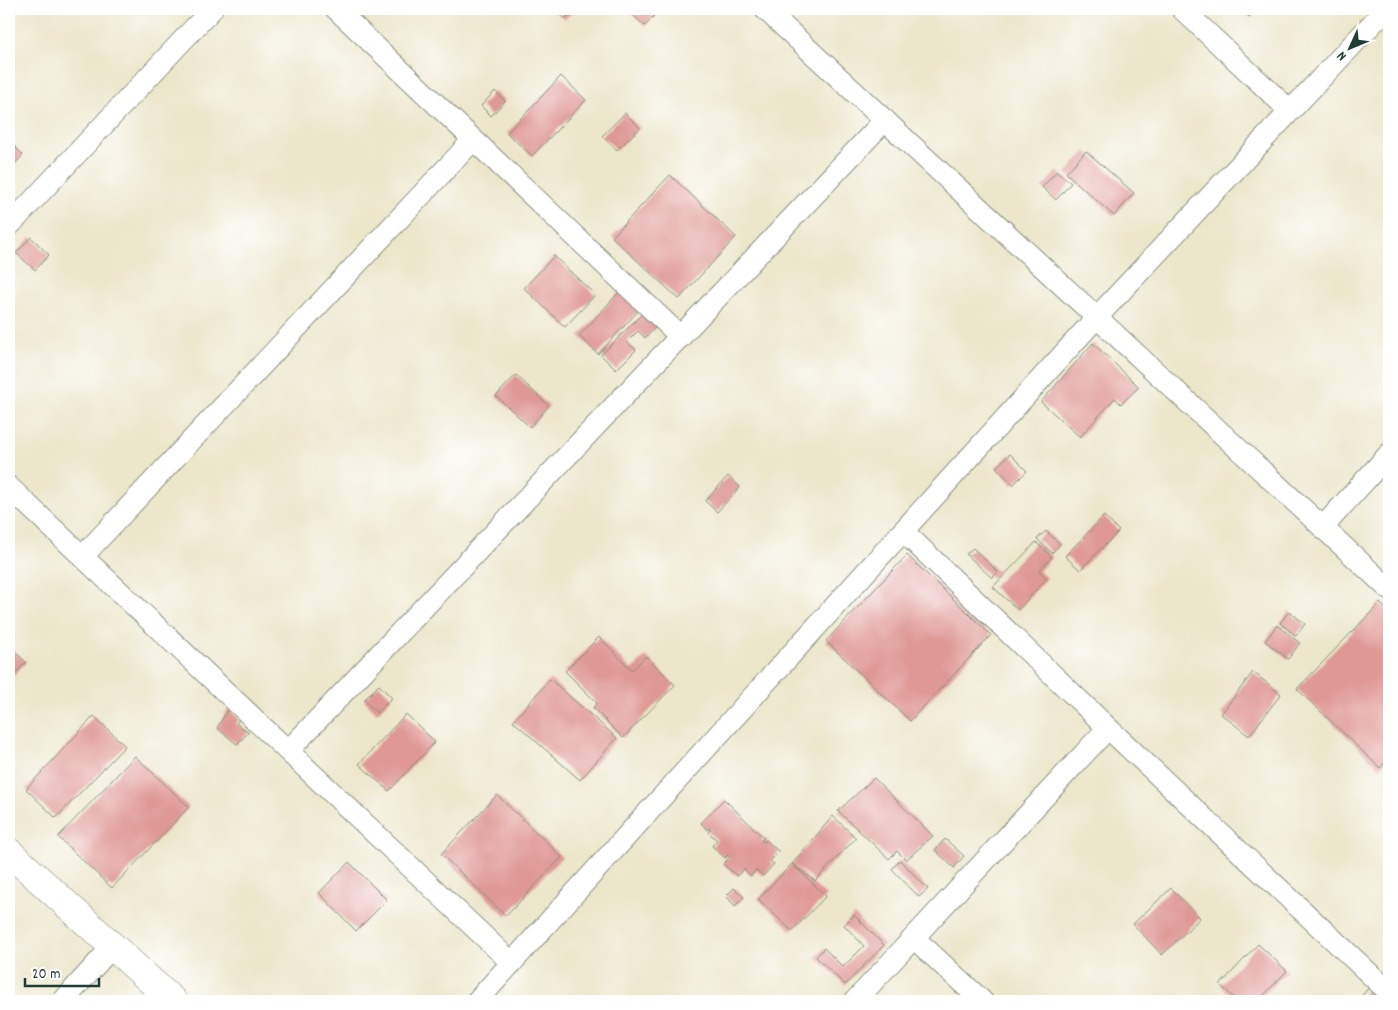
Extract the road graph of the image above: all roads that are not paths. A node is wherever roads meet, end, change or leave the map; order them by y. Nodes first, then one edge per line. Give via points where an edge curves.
1 (212, 9) edge
2 (336, 9) edge
3 (765, 9) edge
4 (1182, 9) edge
5 (1386, 9) edge
6 (1289, 110) junction
7 (885, 120) junction
8 (473, 140) junction
9 (9, 226) edge
10 (1097, 318) junction
11 (681, 337) junction
12 (1389, 454) edge
13 (9, 487) edge
14 (1323, 527) junction
15 (904, 532) junction
16 (82, 557) junction
17 (1389, 589) edge
18 (1108, 728) junction
19 (288, 751) junction
20 (9, 852) edge
21 (914, 938) junction
22 (112, 947) junction
23 (512, 963) junction
24 (1389, 992) edge
25 (63, 1001) edge
26 (173, 1001) edge
27 (477, 1001) edge
28 (854, 1001) edge
29 (982, 1001) edge

1 - 9 street
2 - 8 street
3 - 7 street
4 - 6 street
5 - 6 street
6 - 10 street
7 - 10 street
7 - 11 street
8 - 11 street
8 - 16 street
10 - 14 street
10 - 15 street
11 - 19 street
12 - 14 street
13 - 16 street
14 - 17 street
15 - 18 street
15 - 23 street
16 - 19 street
18 - 21 street
18 - 24 street
19 - 23 street
20 - 22 street
21 - 28 street
21 - 29 street
22 - 25 street
22 - 26 street
23 - 27 street

